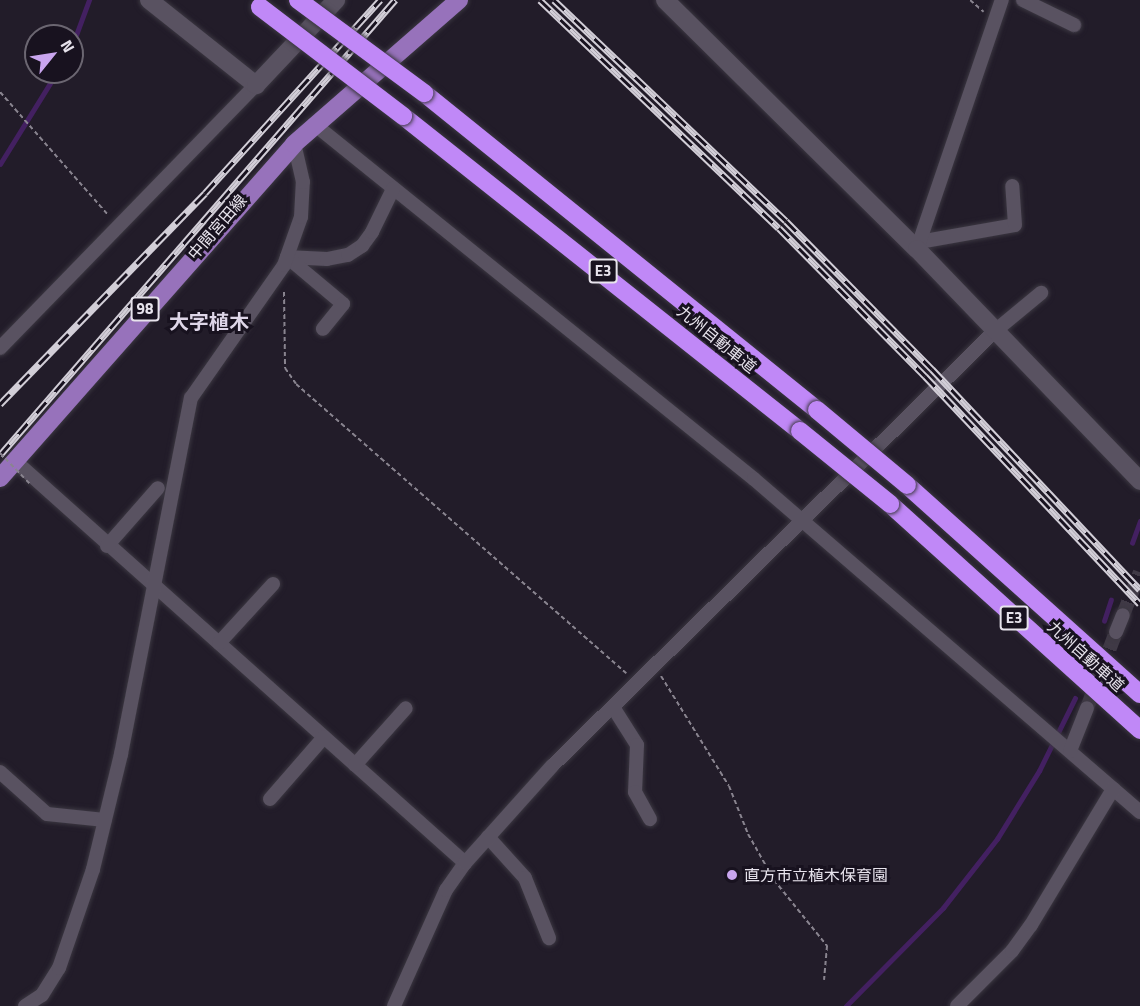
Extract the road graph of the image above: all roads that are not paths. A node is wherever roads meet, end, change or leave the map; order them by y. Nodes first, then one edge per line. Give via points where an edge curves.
1 (149, 0) edge
2 (298, 0) edge
3 (308, 0) edge
4 (336, 0) edge
5 (459, 0) edge
6 (665, 0) edge
7 (1002, 0) edge
8 (1023, 0) edge
9 (256, 3) edge
10 (1074, 25) dead end
11 (335, 27) junction
12 (256, 85) junction
13 (314, 124) junction
14 (294, 144) junction
15 (1012, 186) dead end
16 (393, 189) junction
17 (918, 245) junction
18 (286, 261) junction
19 (1041, 293) dead end
20 (323, 329) dead end
21 (995, 332) junction
22 (0, 348) edge
23 (7, 456) edge
24 (0, 478) edge
25 (1140, 481) edge
26 (158, 488) dead end
27 (803, 519) junction
28 (107, 546) junction
29 (152, 584) junction
30 (273, 584) dead end
31 (1123, 615) tunnel mouth
32 (1116, 632) tunnel mouth
33 (219, 643) junction
34 (1140, 694) edge
35 (613, 707) junction
36 (406, 708) dead end
37 (1087, 708) tunnel mouth
38 (1140, 730) edge
39 (324, 737) junction
40 (1067, 749) junction
41 (356, 765) junction
42 (0, 772) edge
43 (1113, 789) junction
44 (270, 799) dead end
45 (1140, 812) edge
46 (650, 819) dead end
47 (105, 820) junction
48 (488, 837) junction
49 (465, 863) junction
50 (549, 938) dead end
51 (24, 1006) edge
52 (394, 1006) edge
53 (957, 1006) edge

1 - 12 street
2 - 11 highway, 九州自動車道 / E3, bridge
3 - 11 highway, bridge
4 - 12 street
5 - 13 main road, 中間宮田線 / 98
6 - 17 street
7 - 17 street
8 - 10 street
9 - 38 highway, 九州自動車道 / E3, bridge via 890,504
11 - 34 highway, 九州自動車道 / E3, bridge via 423,93 817,410 907,485
12 - 22 street
13 - 14 main road, 中間宮田線 / 98
13 - 16 street
14 - 18 street via 303,182 301,217
14 - 23 main road, 中間宮田線 / 98
15 - 17 street via 1015,225
16 - 18 street via 372,232 355,250 327,259
16 - 27 street
17 - 21 street
18 - 20 street via 343,304
18 - 29 street via 191,398
19 - 21 street
21 - 25 street
21 - 27 street
23 - 24 main road, 中間宮田線 / 98
23 - 28 street
26 - 28 street
27 - 35 street
27 - 40 street
28 - 29 street
29 - 33 street
29 - 47 street
30 - 33 street
31 - 32 street
33 - 39 street
35 - 46 street via 636,745 635,792
35 - 48 street via 552,766
36 - 41 street
37 - 40 street
39 - 41 street
39 - 44 street
40 - 43 street
41 - 49 street
42 - 47 street via 47,814
43 - 45 street
43 - 53 street via 1031,925 1012,951
47 - 51 street via 81,912 59,968 42,995
48 - 49 street
48 - 50 street via 525,878
49 - 52 street via 433,916

